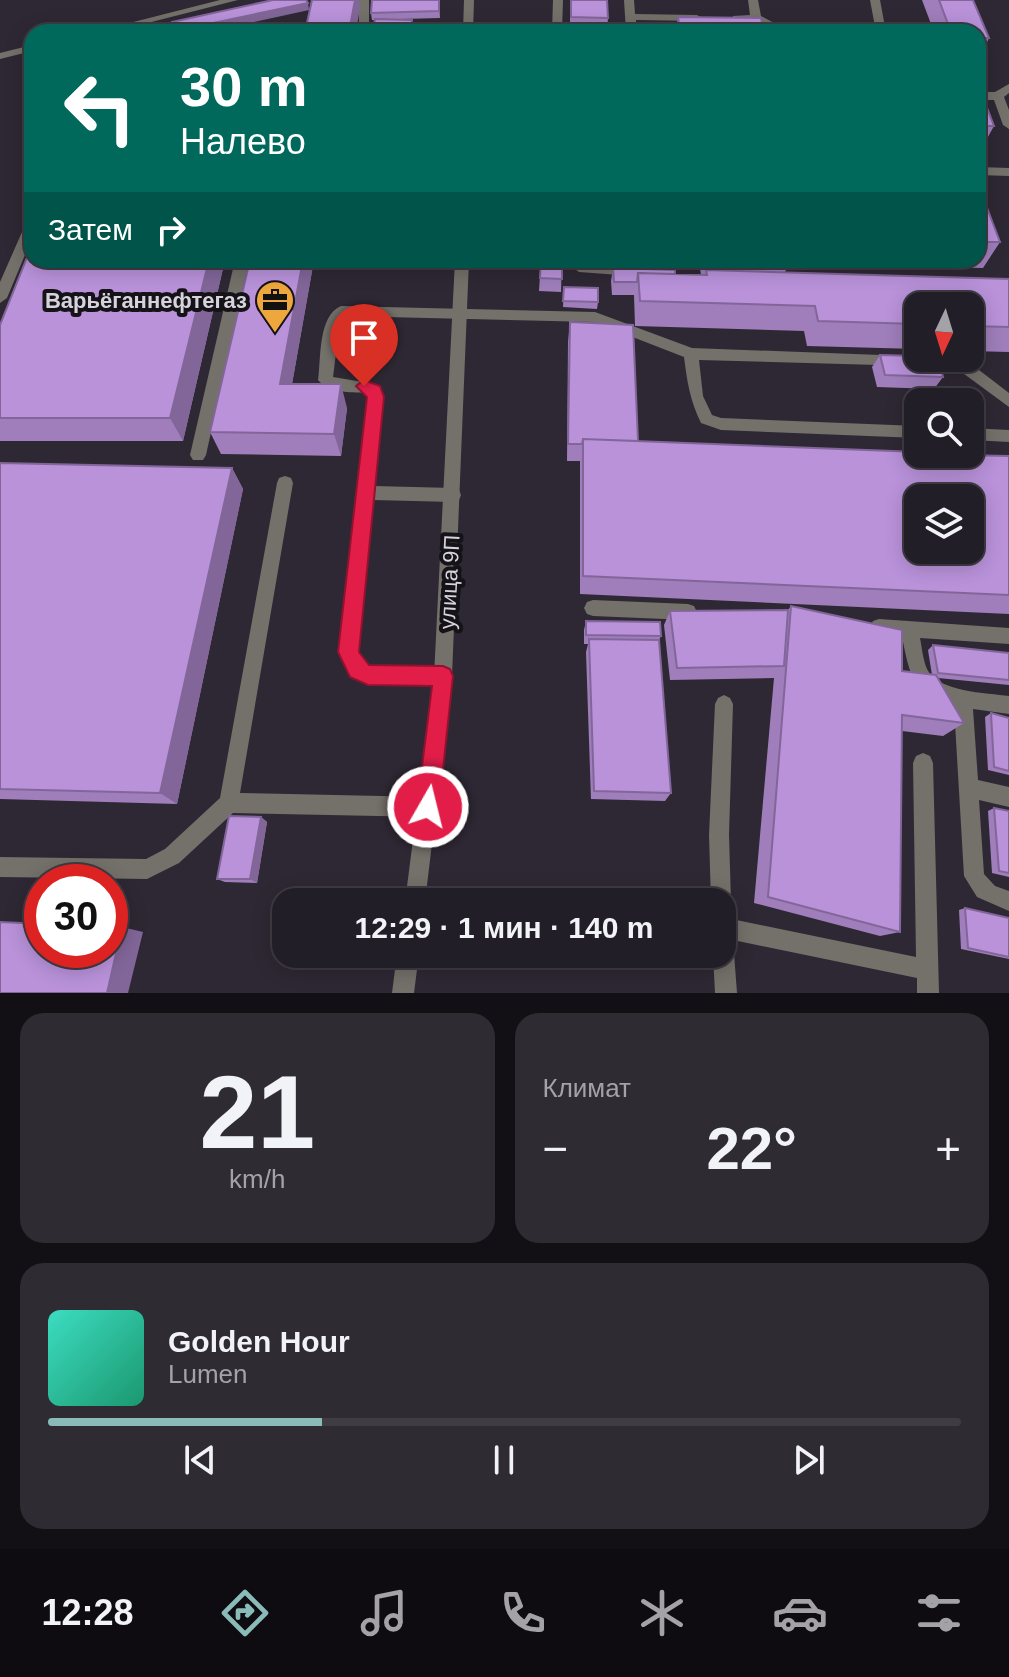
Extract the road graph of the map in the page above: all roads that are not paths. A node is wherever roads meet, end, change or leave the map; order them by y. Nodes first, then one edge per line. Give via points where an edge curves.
1 (233, 0) edge
2 (359, 0) edge
3 (469, 0) edge
4 (558, 0) edge
5 (629, 0) edge
6 (753, 0) edge
7 (875, 0) edge
8 (630, 17) junction
9 (709, 18) edge
10 (725, 18) edge
11 (756, 18) junction
12 (132, 24) edge
13 (363, 24) edge
14 (468, 24) edge
15 (557, 24) edge
16 (630, 24) edge
17 (768, 24) edge
18 (880, 24) edge
19 (24, 50) edge
20 (0, 56) edge
21 (1009, 87) edge
22 (986, 96) edge
23 (998, 96) junction
24 (1009, 125) edge
25 (986, 171) edge
26 (1009, 172) edge
27 (24, 242) edge
28 (240, 268) edge
29 (462, 268) edge
30 (584, 268) edge
31 (655, 272) edge
32 (0, 298) edge
33 (461, 312) junction
34 (691, 354) junction
35 (1009, 401) edge
36 (904, 431) edge
37 (984, 435) edge
38 (1009, 436) edge
39 (198, 455) dead end
40 (285, 483) dead end
41 (366, 493) junction
42 (453, 495) junction
43 (593, 608) dead end
44 (713, 613) edge
45 (864, 626) edge
46 (909, 631) junction
47 (1009, 636) edge
48 (443, 676) junction
49 (963, 697) junction
50 (724, 704) dead end
51 (1009, 705) edge
52 (923, 763) dead end
53 (968, 788) junction
54 (1009, 797) edge
55 (229, 803) junction
56 (428, 807) junction
57 (0, 867) edge
58 (417, 888) edge
59 (721, 888) edge
60 (1009, 901) edge
61 (736, 932) edge
62 (406, 968) edge
63 (724, 968) edge
64 (927, 970) junction
65 (403, 993) edge
66 (726, 993) edge
67 (928, 993) edge

1 - 12 street
2 - 13 street
3 - 14 street
4 - 15 street
5 - 8 street
6 - 11 street
7 - 18 street
8 - 9 street
8 - 16 street
10 - 11 street
11 - 17 street
19 - 20 street
21 - 23 street
22 - 23 street
23 - 24 street
25 - 26 street
27 - 32 street
28 - 39 street
29 - 33 street, улица 9П
30 - 31 street
33 - 34 street via 595,317
33 - 41 street via 347,309 335,314 325,380 370,388 376,397
33 - 42 street, улица 9П
34 - 35 street via 950,361
34 - 36 street via 696,396 706,419 721,424
37 - 38 street
40 - 55 street
41 - 42 street
41 - 48 street via 351,663 368,675
42 - 48 street, улица 9П
43 - 44 street
45 - 46 street
46 - 47 street
46 - 49 street via 928,687
48 - 56 street, улица 9П
49 - 51 street
49 - 53 street
50 - 59 street
52 - 64 street
53 - 54 street
53 - 60 street via 974,876 991,896
55 - 56 street
55 - 57 street via 172,856 147,869
56 - 58 street, улица 9П
61 - 64 street
62 - 65 street
63 - 66 street
64 - 67 street

